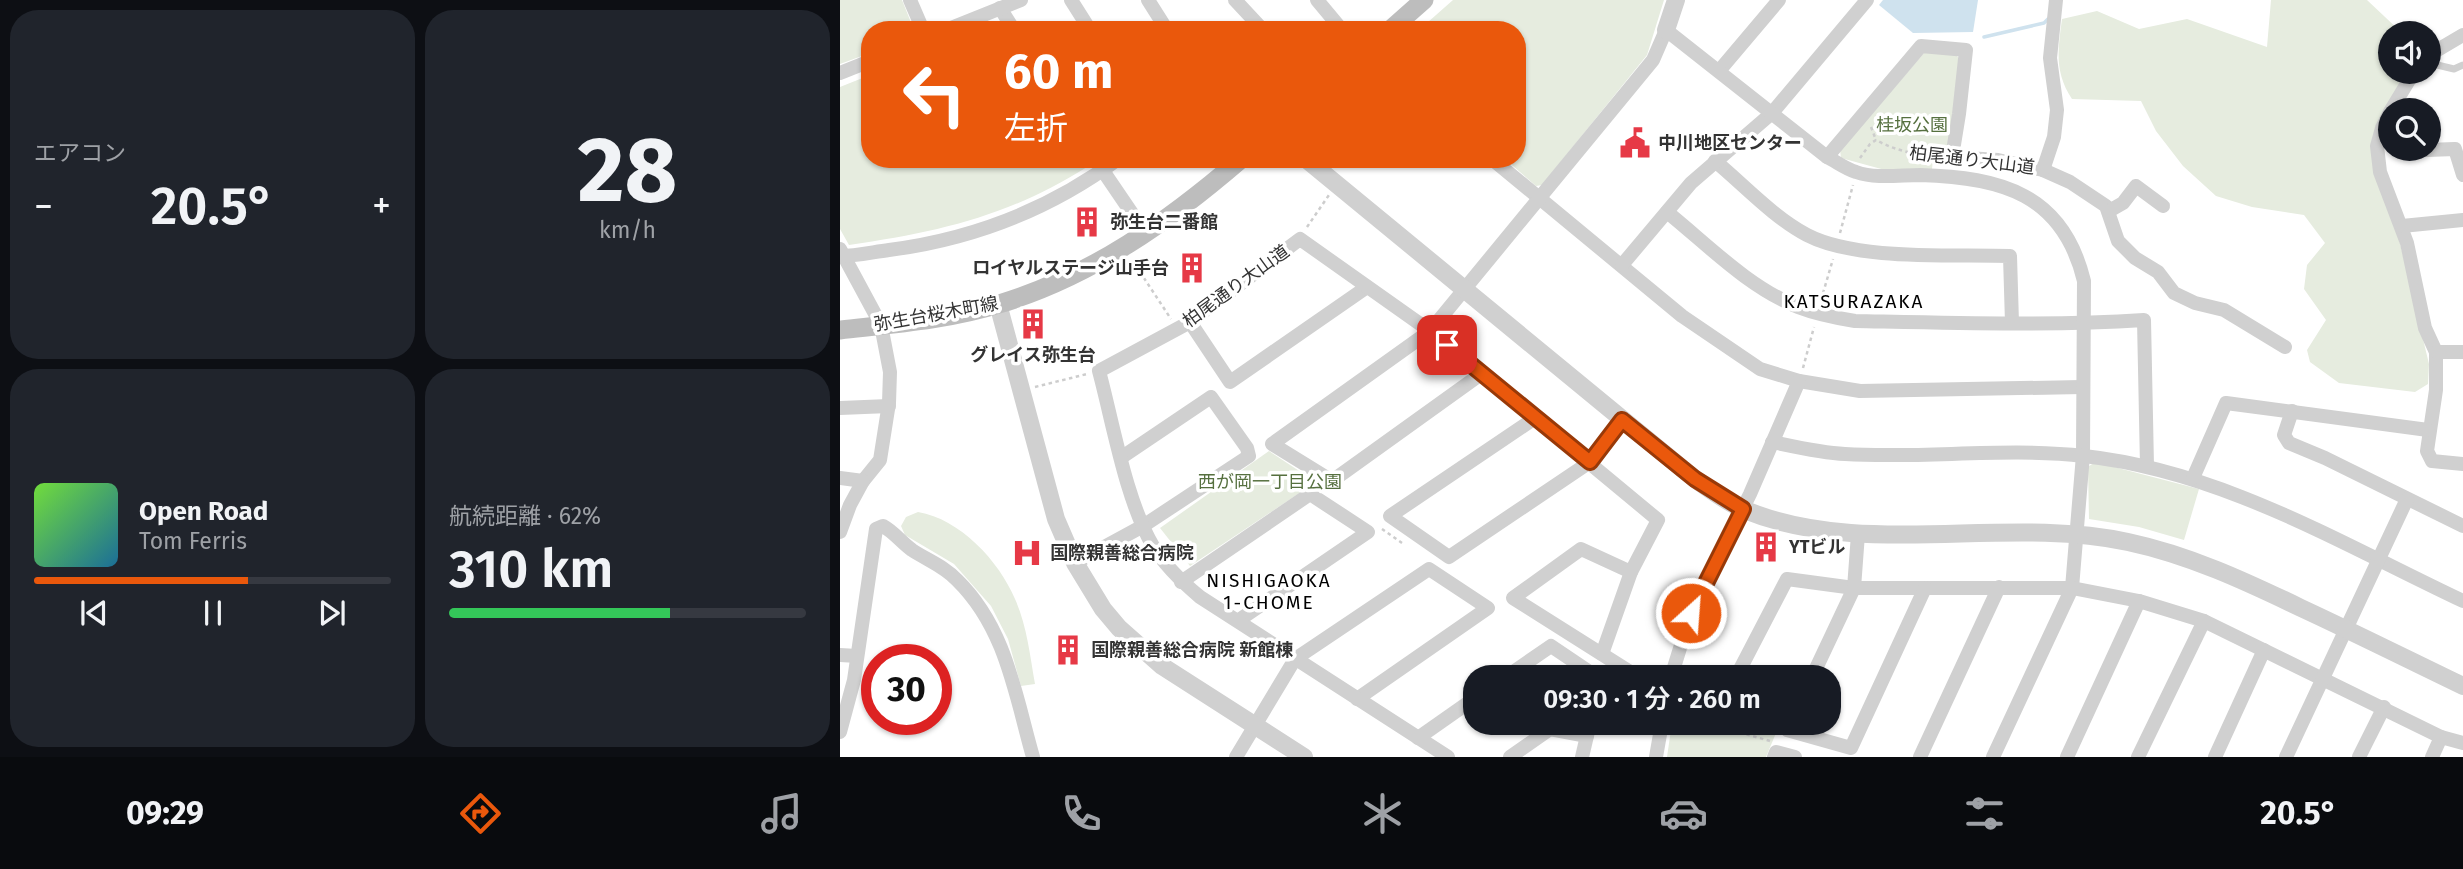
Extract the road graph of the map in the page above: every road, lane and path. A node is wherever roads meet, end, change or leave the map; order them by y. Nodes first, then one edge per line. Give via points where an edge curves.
1 (910, 0) edge
2 (1021, 0) edge
3 (1072, 0) edge
4 (1147, 0) edge
5 (1235, 0) edge
6 (1317, 0) edge
7 (1424, 0) edge
8 (1676, 0) edge
9 (1779, 0) edge
10 (1867, 0) edge
11 (2056, 0) edge
12 (1000, 8) junction
13 (919, 21) edge
14 (968, 21) edge
15 (1008, 21) edge
16 (1085, 21) edge
17 (1161, 21) edge
18 (1255, 21) edge
19 (1334, 21) edge
20 (1400, 21) edge
21 (1666, 30) junction
22 (2463, 35) edge
23 (2441, 48) edge
24 (861, 65) edge
25 (2463, 65) edge
26 (2441, 66) edge
27 (1719, 71) junction
28 (840, 73) edge
29 (1772, 113) junction
30 (2441, 150) edge
31 (1827, 157) junction
32 (1952, 157) junction
33 (1715, 161) junction
34 (2379, 161) edge
35 (1095, 168) edge
36 (1101, 168) edge
37 (1231, 168) edge
38 (1317, 168) edge
39 (1503, 168) edge
40 (2043, 170) junction
41 (1856, 172) junction
42 (2463, 175) edge
43 (1336, 184) junction
44 (1540, 198) junction
45 (2163, 206) dead end
46 (2109, 211) junction
47 (1667, 212) junction
48 (2463, 220) edge
49 (2402, 226) junction
50 (1146, 234) junction
51 (1300, 239) junction
52 (1837, 246) junction
53 (841, 254) edge
54 (1139, 256) dead end
55 (1622, 265) junction
56 (1120, 268) dead end
57 (1140, 272) junction
58 (1367, 287) junction
59 (1464, 291) junction
60 (998, 304) junction
61 (1818, 313) junction
62 (1190, 322) junction
63 (1174, 323) dead end
64 (2012, 323) junction
65 (2084, 323) junction
66 (881, 326) junction
67 (840, 330) edge
68 (1430, 331) junction
69 (2285, 347) dead end
70 (2436, 352) junction
71 (2463, 352) edge
72 (1099, 371) junction
73 (1481, 374) junction
74 (1798, 381) junction
75 (2082, 387) junction
76 (1022, 390) junction
77 (889, 406) junction
78 (840, 408) edge
79 (2292, 411) junction
80 (1535, 418) junction
81 (1622, 420) junction
82 (2428, 430) junction
83 (1772, 442) junction
84 (2083, 456) junction
85 (1122, 457) junction
86 (1590, 462) junction
87 (2463, 464) edge
88 (2147, 466) junction
89 (840, 478) edge
90 (2193, 478) junction
91 (863, 481) junction
92 (2407, 499) junction
93 (1743, 509) junction
94 (1143, 526) junction
95 (2463, 526) edge
96 (840, 532) edge
97 (1857, 534) junction
98 (2078, 534) junction
99 (2379, 560) junction
100 (1075, 562) junction
101 (1631, 572) junction
102 (1181, 582) junction
103 (1999, 587) junction
104 (1854, 588) junction
105 (1925, 588) junction
106 (2072, 588) junction
107 (2139, 601) junction
108 (2463, 601) edge
109 (1239, 620) junction
110 (2204, 621) junction
111 (2347, 630) junction
112 (2264, 650) junction
113 (1602, 654) junction
114 (840, 655) edge
115 (857, 656) junction
116 (1295, 659) junction
117 (1523, 665) edge
118 (1579, 665) edge
119 (1619, 665) edge
120 (1675, 665) edge
121 (1742, 665) edge
122 (1818, 665) edge
123 (2324, 679) junction
124 (2463, 686) edge
125 (1357, 699) junction
126 (1463, 706) edge
127 (2384, 707) junction
128 (1255, 726) junction
129 (840, 732) edge
130 (1541, 735) edge
131 (1587, 735) edge
132 (1660, 735) edge
133 (1738, 735) edge
134 (1805, 735) edge
135 (2441, 737) junction
136 (1418, 738) junction
137 (2463, 743) edge
138 (1777, 750) edge
139 (1033, 757) edge
140 (1236, 757) edge
141 (1304, 757) edge
142 (1448, 757) edge
143 (1510, 757) edge
144 (1582, 757) edge
145 (1656, 757) edge
146 (1795, 757) edge
147 (1920, 757) edge
148 (1993, 757) edge
149 (2067, 757) edge
150 (2138, 757) edge
151 (2215, 757) edge
152 (2286, 757) edge
153 (2359, 757) edge
154 (2432, 757) edge

1 - 13 street
2 - 12 street
3 - 16 street
4 - 17 street
5 - 18 street
6 - 19 street
7 - 20 main road
8 - 21 street
9 - 27 street
10 - 29 street
11 - 40 street, 柏尾通り大山道 via 2050,58 2057,110
12 - 14 street
12 - 15 street
21 - 27 street
21 - 44 street via 1653,60
22 - 23 street
24 - 28 street
25 - 26 lane
27 - 29 street
29 - 31 street
29 - 33 street
30 - 42 street via 2455,149
31 - 32 street via 1921,46 1966,50
31 - 41 street
32 - 40 street, 柏尾通り大山道 via 1998,160
32 - 41 path, 柏尾通り大山道 via 1890,148 1876,140 1864,151
33 - 47 street
33 - 52 street via 1783,218 1808,235
34 - 49 street
35 - 53 street via 1057,200 969,235
36 - 50 street
37 - 50 main road, 弥生台桜木町線
38 - 43 street
39 - 44 street
40 - 46 street via 2070,182
41 - 52 path, 柏尾通り大山道
41 - 65 street via 1975,179 2027,196 2049,212 2078,255 2084,281
43 - 51 path
43 - 59 street
44 - 55 street
44 - 59 street
45 - 46 street via 2136,186 2123,203
46 - 69 street via 2118,242 2158,272 2174,293 2224,310
47 - 55 street
47 - 61 street via 1745,275 1798,307
48 - 49 street
49 - 70 street via 2425,328
50 - 60 main road, 弥生台桜木町線 via 1102,261
51 - 58 street, 柏尾通り大山道
51 - 62 street, 柏尾通り大山道
52 - 61 path, 柏尾通り大山道
52 - 64 street via 1869,252 2010,256
53 - 66 street
54 - 57 path
55 - 74 street via 1729,350 1760,369
56 - 57 path via 1126,275
57 - 63 path
58 - 62 street via 1230,382
58 - 68 street, 柏尾通り大山道
59 - 68 street
59 - 81 street
60 - 66 main road, 弥生台桜木町線
60 - 76 street
61 - 64 street via 1855,321
61 - 74 path, 柏尾通り大山道
62 - 72 street, 柏尾通り大山道
64 - 65 street
65 - 75 street
65 - 88 street via 2144,320
66 - 67 main road, 弥生台桜木町線
66 - 77 street via 890,372
68 - 73 street, 柏尾通り大山道
68 - 73 street via 1272,444 1332,481
70 - 71 street
70 - 82 street via 2436,390
72 - 76 path
72 - 85 street
73 - 80 street, 柏尾通り大山道
74 - 75 street via 1860,391
74 - 83 street
75 - 84 street
76 - 100 street via 1056,519
77 - 78 street
77 - 91 street via 880,460
79 - 82 street
79 - 90 street via 2226,402
79 - 92 street via 2284,435 2289,443
80 - 86 street, 柏尾通り大山道
80 - 86 street via 1390,516 1449,557
81 - 86 street
81 - 93 street via 1695,479
82 - 87 street via 2431,461
83 - 84 street via 1845,454
83 - 93 street
84 - 88 street
84 - 98 street
85 - 94 street
85 - 94 street via 1212,397 1247,448 1249,456
86 - 101 street, 柏尾通り大山道 via 1658,520
88 - 90 street
89 - 91 street
90 - 99 street
91 - 96 street
92 - 95 street
92 - 99 street
93 - 97 street via 1795,525
93 - 120 street via 1691,613
94 - 100 street
94 - 102 street
97 - 98 street
97 - 104 street
98 - 106 street
98 - 111 street via 2127,541 2191,559
99 - 108 street
99 - 111 street
100 - 128 street via 1119,628 1163,666
101 - 113 street
101 - 113 street via 1581,549 1513,598
102 - 109 street
102 - 109 street via 1310,494 1368,531
103 - 105 street
103 - 106 street
103 - 147 street
104 - 105 street
104 - 121 street via 1787,579
104 - 122 street
105 - 134 street via 1851,748
106 - 107 street
106 - 148 street
107 - 110 street
107 - 149 street
109 - 116 street
110 - 112 street
110 - 150 street
111 - 123 street
111 - 124 street
112 - 123 street
112 - 151 street
113 - 119 street
114 - 115 street
115 - 129 street
115 - 139 street via 876,528 883,526 957,579 992,626 1014,682
116 - 125 street
116 - 125 street via 1429,569 1488,608
116 - 128 street
117 - 118 street via 1551,646
123 - 127 street
123 - 152 street
125 - 136 street
126 - 136 street
127 - 135 street
127 - 153 street
128 - 140 street
128 - 141 street
130 - 143 street
131 - 144 street
132 - 145 street
133 - 138 path
135 - 137 street
135 - 154 street
136 - 142 street
138 - 146 street

